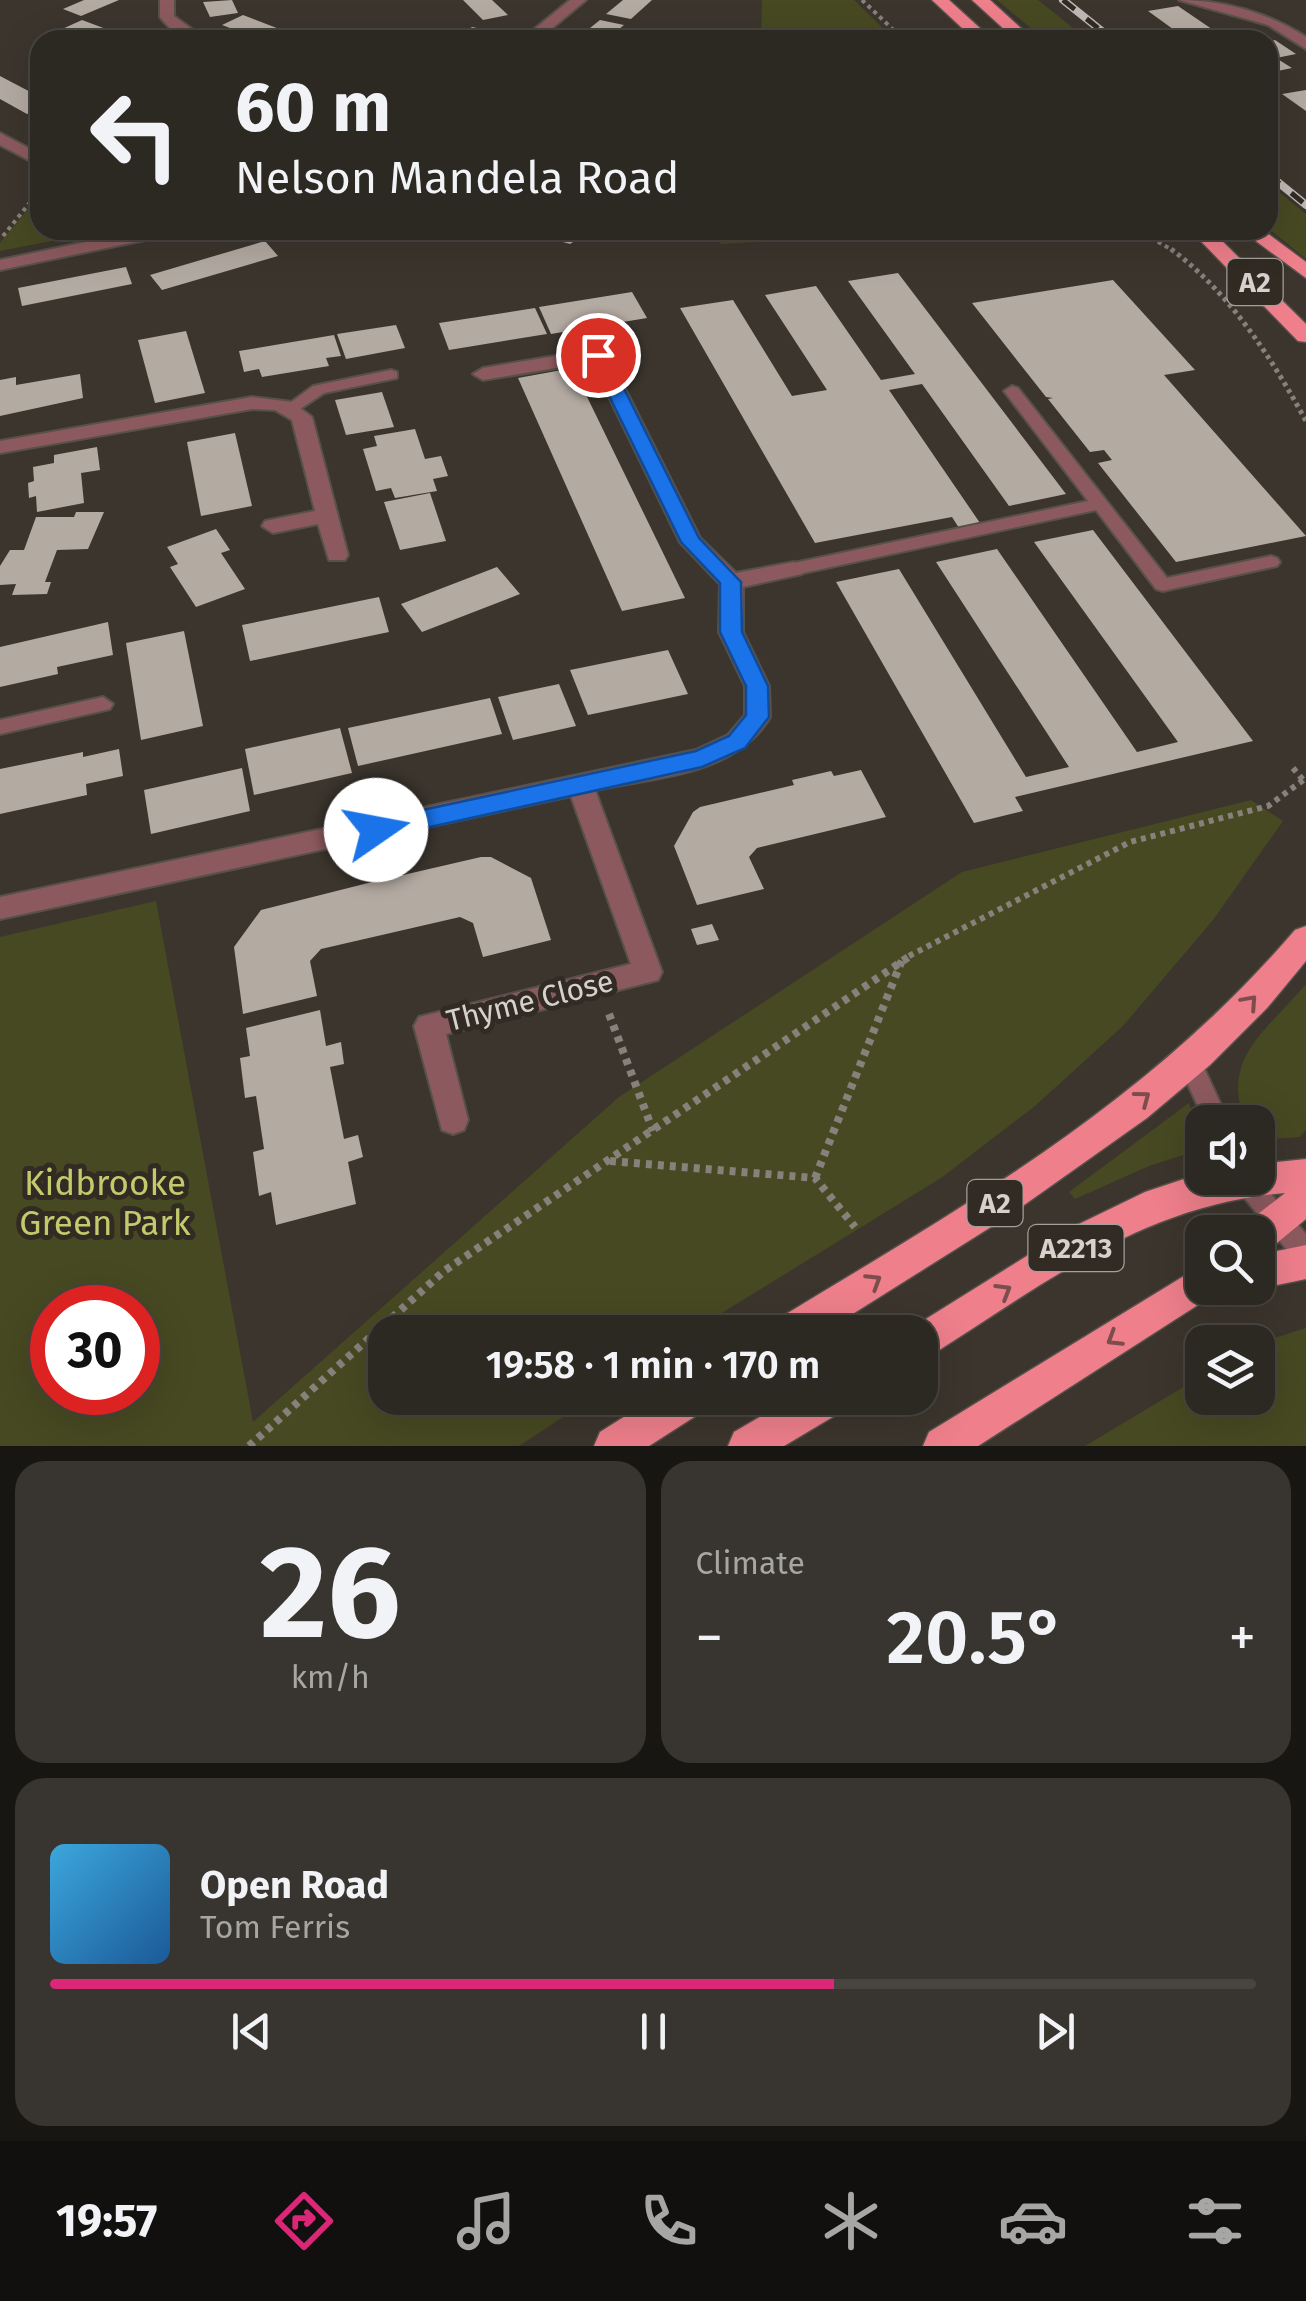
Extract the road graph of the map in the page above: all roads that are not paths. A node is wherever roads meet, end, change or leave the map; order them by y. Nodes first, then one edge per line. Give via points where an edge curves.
1 (168, 0) edge
2 (579, 0) edge
3 (940, 0) edge
4 (980, 0) edge
5 (1186, 0) edge
6 (180, 30) edge
7 (542, 30) edge
8 (974, 30) edge
9 (1014, 30) edge
10 (1306, 44) edge
11 (0, 138) edge
12 (30, 154) edge
13 (121, 240) edge
14 (1210, 240) edge
15 (1264, 240) edge
16 (0, 266) edge
17 (1306, 272) edge
18 (1306, 336) edge
19 (482, 374) dead end
20 (391, 375) dead end
21 (1012, 391) dead end
22 (290, 408) junction
23 (0, 447) edge
24 (1100, 504) junction
25 (326, 516) junction
26 (273, 526) dead end
27 (337, 555) dead end
28 (1271, 562) dead end
29 (794, 569) joint
30 (731, 582) junction
31 (103, 704) dead end
32 (0, 727) edge
33 (580, 785) junction
34 (0, 908) edge
35 (1306, 939) edge
36 (1189, 1060) junction
37 (1209, 1105) edge
38 (453, 1120) dead end
39 (1306, 1175) edge
40 (1275, 1177) edge
41 (1185, 1195) edge
42 (1306, 1197) edge
43 (1275, 1222) edge
44 (1275, 1234) edge
45 (1306, 1253) edge
46 (1306, 1262) edge
47 (1275, 1268) edge
48 (1185, 1294) edge
49 (817, 1315) edge
50 (938, 1330) edge
51 (662, 1415) edge
52 (799, 1415) edge
53 (614, 1446) edge
54 (748, 1446) edge
55 (942, 1446) edge

1 - 6 street via 167,16
2 - 7 street
3 - 8 highway
4 - 9 highway
5 - 10 street via 1272,22
11 - 12 street
13 - 16 street
14 - 18 highway, A2
15 - 17 highway, A2
19 - 30 street via 598,355 691,542
20 - 22 lane via 319,388
21 - 24 lane
22 - 23 street via 252,404
22 - 25 street via 302,417
24 - 28 lane via 1164,585
24 - 29 lane
25 - 26 street
25 - 27 street
29 - 30 street
30 - 33 street via 731,632 757,686 758,717 737,742 702,758
31 - 32 lane
33 - 34 street
33 - 38 street, Thyme Close via 648,972 429,1026
36 -> 35 highway, A2
36 - 37 lane
49 -> 36 highway, A2 via 1074,1150
39 - 40 highway, A2213
50 -> 41 highway, A2213 via 1116,1224
42 - 43 highway
44 - 45 lane
46 - 47 highway
48 -> 55 highway
51 - 53 highway
52 - 54 highway

